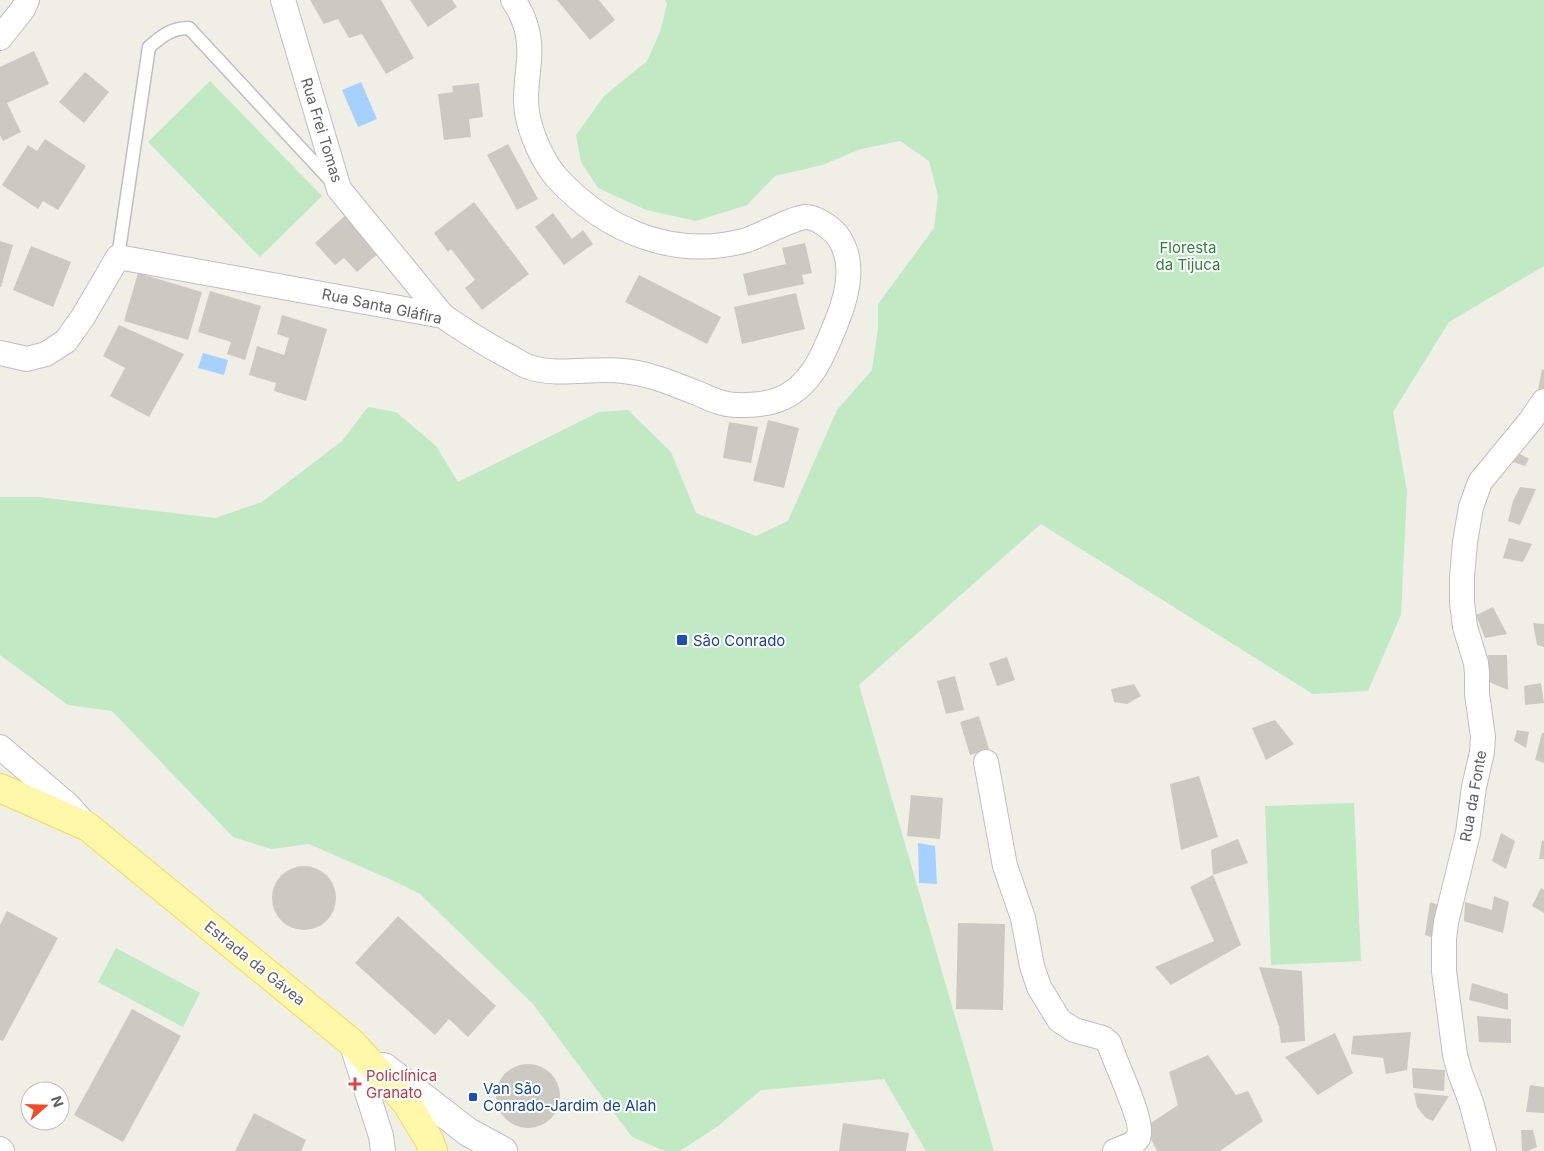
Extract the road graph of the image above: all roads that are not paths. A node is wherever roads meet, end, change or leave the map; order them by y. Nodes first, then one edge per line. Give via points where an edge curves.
1 (27, 0) edge
2 (283, 0) edge
3 (513, 0) edge
4 (0, 38) edge
5 (339, 189) junction
6 (118, 257) junction
7 (442, 316) junction
8 (0, 353) edge
9 (1544, 401) edge
10 (0, 747) edge
11 (986, 762) dead end
12 (0, 788) edge
13 (88, 827) junction
14 (351, 1042) junction
15 (1127, 1149) edge
16 (383, 1151) edge
17 (432, 1151) edge
18 (503, 1151) edge
19 (1484, 1151) edge

1 - 4 street
2 - 5 street, Rua Frei Tomas
3 - 7 street, Rua Santa Gláfira via 522,13 527,30 530,56 527,112 536,143 555,176 582,203 608,221 638,234 666,244 696,247 727,245 806,217 821,222 836,235 846,254 849,275 842,308 822,358 804,383 780,399 750,405 724,404 623,370 557,371 529,367 486,345
5 - 6 lane via 189,28 178,28 167,32 149,47
5 - 7 street, Rua Frei Tomas
6 - 7 street, Rua Santa Gláfira
6 - 8 street via 66,341 46,354 27,359
9 - 19 street, Rua da Fonte via 1480,482 1471,508 1462,577 1465,627 1476,663 1483,737 1468,833 1446,922 1444,971 1455,1055
10 - 13 street via 68,805
11 - 15 street via 1005,866 1023,918 1039,987 1059,1020 1074,1030 1103,1038 1109,1043 1139,1123 1139,1135
12 - 13 main road, Estrada da Gávea
13 - 14 main road, Estrada da Gávea
14 - 16 street
14 - 17 main road via 406,1102 429,1140
14 - 18 street, Estrada da Gávea via 468,1132

